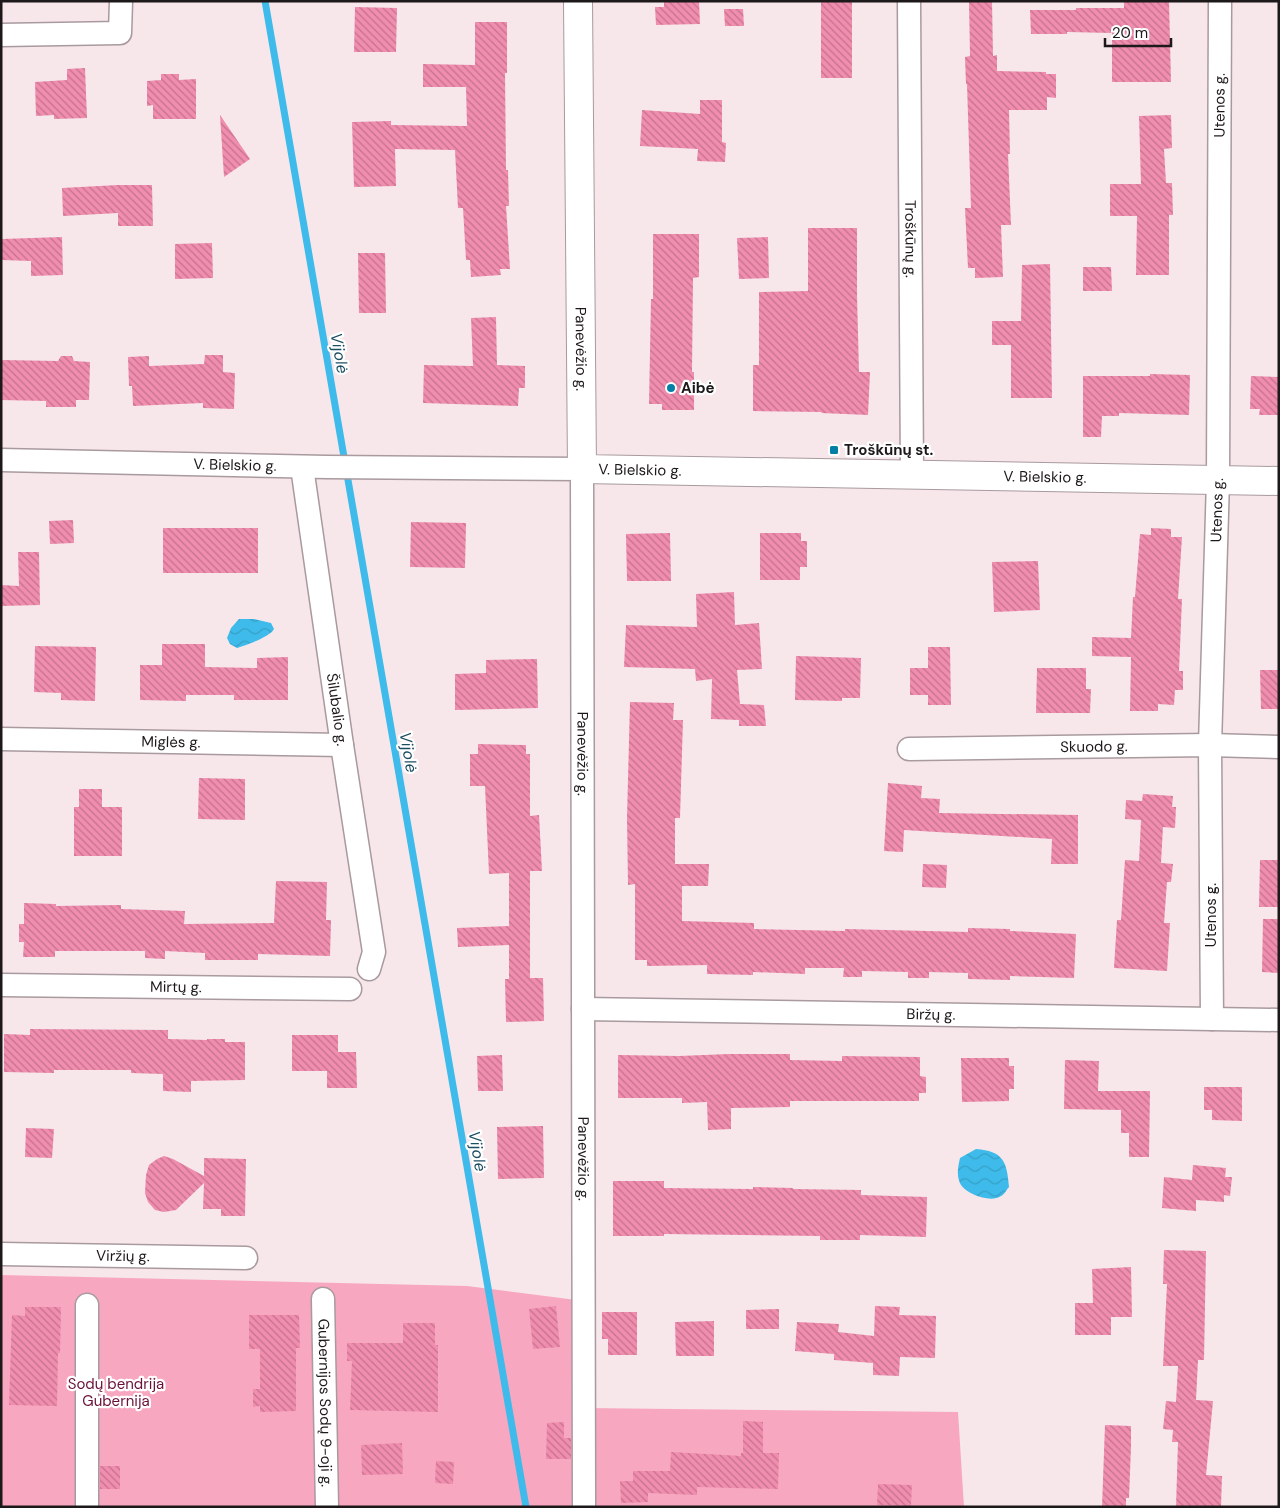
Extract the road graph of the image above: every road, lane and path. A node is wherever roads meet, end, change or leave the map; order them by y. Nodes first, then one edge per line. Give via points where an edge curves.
1 (121, 1) edge
2 (578, 1) edge
3 (909, 1) edge
4 (1220, 1) edge
5 (1, 34) edge
6 (1, 460) edge
7 (302, 467) junction
8 (582, 469) junction
9 (912, 474) junction
10 (1218, 480) junction
11 (1279, 480) edge
12 (1, 740) edge
13 (342, 745) junction
14 (1210, 746) junction
15 (1279, 747) edge
16 (910, 749) dead end
17 (372, 961) dead end
18 (1, 985) edge
19 (350, 989) dead end
20 (583, 1008) junction
21 (1212, 1018) junction
22 (1279, 1020) edge
23 (1, 1254) edge
24 (246, 1258) dead end
25 (323, 1299) dead end
26 (87, 1305) dead end
27 (87, 1507) edge
28 (327, 1507) edge
29 (584, 1507) edge

1 - 5 street via 120,33
2 - 8 street, Panevėžio g.
3 - 9 street, Troškūnų g.
4 - 10 street, Utenos g.
6 - 7 street, V. Bielskio g.
7 - 8 street, V. Bielskio g.
7 - 13 street, Šilubalio g.
8 - 9 street, V. Bielskio g.
8 - 20 street, Panevėžio g.
9 - 10 street, V. Bielskio g.
10 - 11 street, V. Bielskio g.
10 - 14 street, Utenos g.
12 - 13 street, Miglės g.
13 - 17 street, Šilubalio g.
14 - 15 street, Skuodo g.
14 - 16 street, Skuodo g.
14 - 21 street, Utenos g.
18 - 19 street, Mirtų g.
20 - 21 street, Biržų g.
20 - 29 street, Panevėžio g.
21 - 22 street, Biržų g.
23 - 24 street, Viržių g.
25 - 28 street, Gubernijos Sodų 9-oji g.
26 - 27 street

